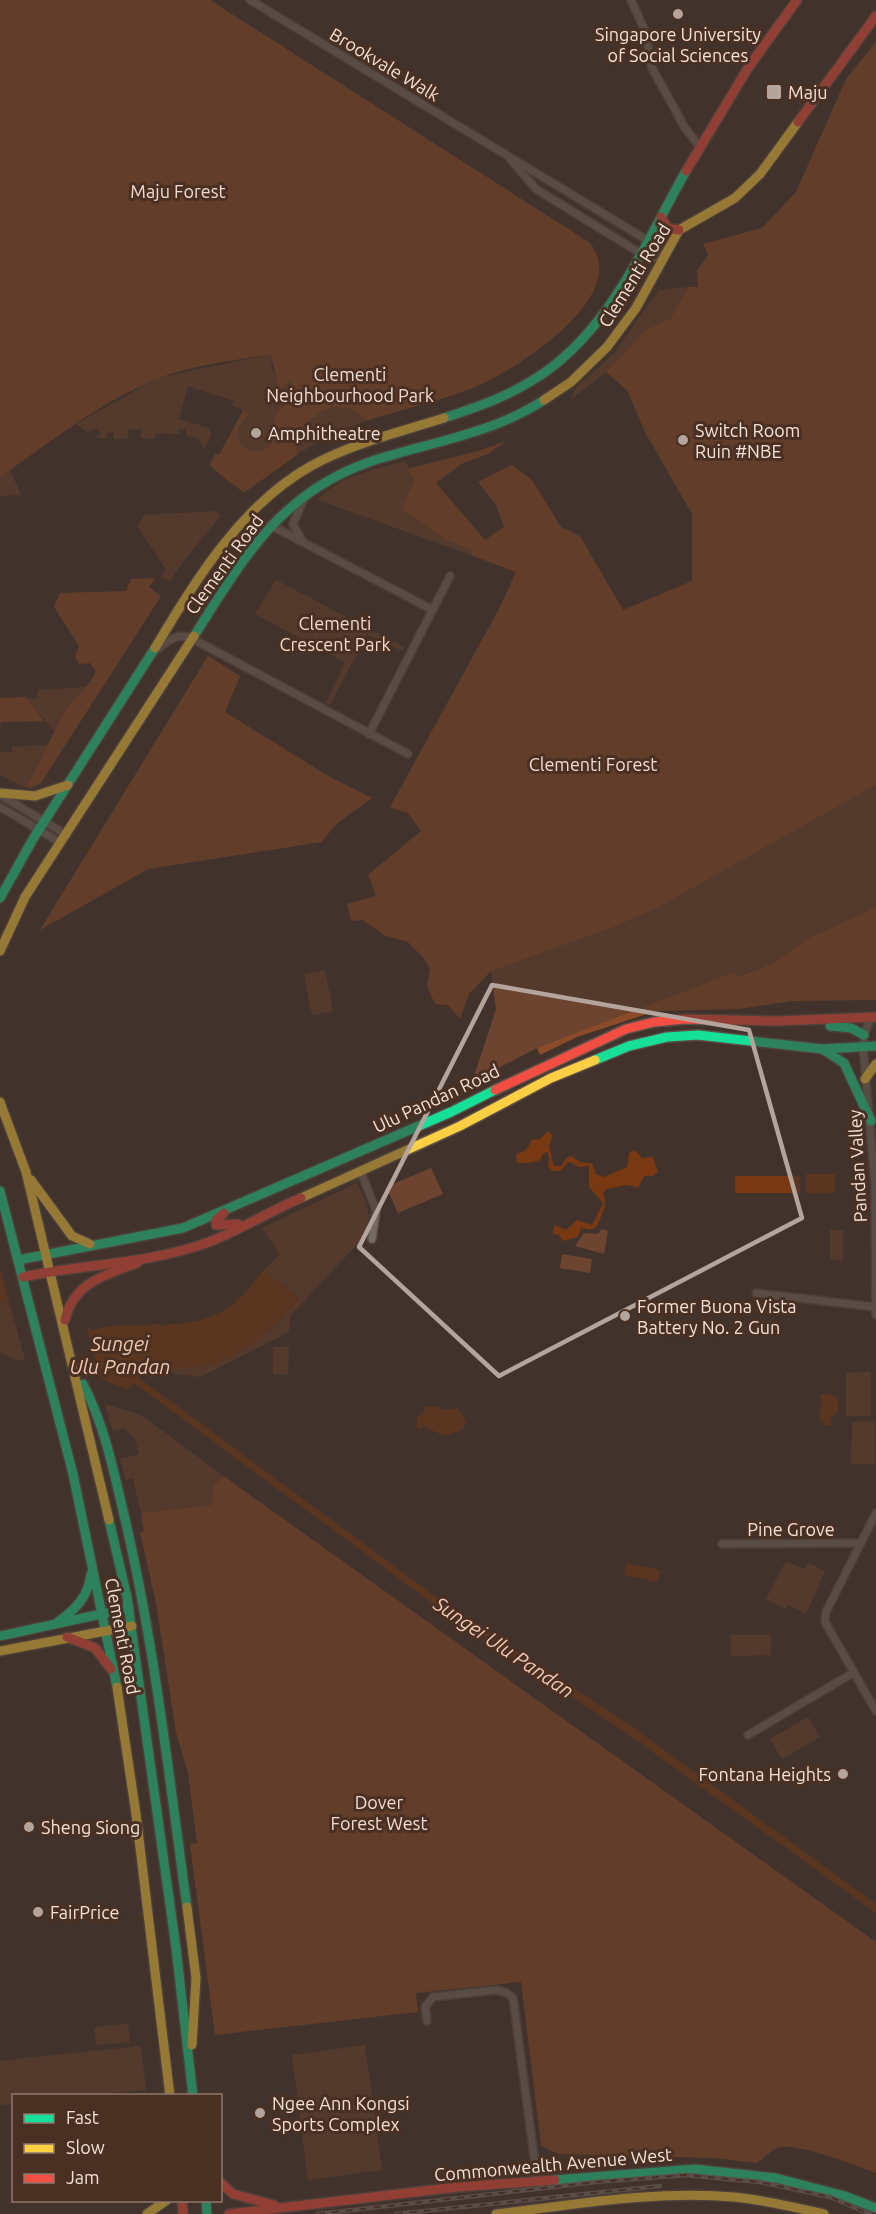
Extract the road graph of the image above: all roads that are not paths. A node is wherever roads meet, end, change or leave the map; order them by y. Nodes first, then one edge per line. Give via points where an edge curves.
1 (250, 0) edge
2 (631, 0) edge
3 (797, 0) edge
4 (876, 16) edge
5 (700, 147) junction
6 (505, 154) junction
7 (661, 217) junction
8 (679, 230) junction
9 (647, 240) junction
10 (640, 253) junction
11 (664, 257) junction
12 (305, 494) junction
13 (270, 525) junction
14 (301, 539) junction
15 (450, 576) dead end
16 (432, 610) junction
17 (191, 638) junction
18 (151, 654) junction
19 (369, 734) junction
20 (408, 754) dead end
21 (68, 785) junction
22 (0, 794) edge
23 (0, 807) edge
24 (45, 821) junction
25 (40, 831) junction
26 (64, 839) junction
27 (0, 898) edge
28 (0, 951) edge
29 (873, 1017) edge
30 (777, 1022) junction
31 (864, 1035) junction
32 (876, 1046) edge
33 (863, 1047) junction
34 (822, 1049) junction
35 (876, 1064) edge
36 (865, 1079) junction
37 (0, 1102) edge
38 (871, 1121) junction
39 (360, 1170) junction
40 (26, 1172) junction
41 (0, 1191) edge
42 (230, 1209) junction
43 (253, 1220) junction
44 (372, 1239) dead end
45 (94, 1245) junction
46 (47, 1253) junction
47 (148, 1258) junction
48 (18, 1260) junction
49 (51, 1271) junction
50 (23, 1277) junction
51 (756, 1293) dead end
52 (875, 1307) edge
53 (876, 1315) edge
54 (64, 1326) junction
55 (75, 1370) junction
56 (876, 1514) edge
57 (861, 1543) junction
58 (722, 1544) dead end
59 (92, 1558) junction
60 (129, 1608) junction
61 (103, 1614) junction
62 (58, 1622) junction
63 (132, 1626) junction
64 (107, 1630) junction
65 (0, 1636) edge
66 (67, 1637) junction
67 (0, 1651) edge
68 (853, 1673) junction
69 (116, 1680) junction
70 (876, 1711) edge
71 (748, 1735) dead end
72 (183, 1884) junction
73 (176, 1948) junction
74 (427, 2021) dead end
75 (191, 2064) junction
76 (170, 2094) edge
77 (193, 2094) edge
78 (537, 2179) junction
79 (222, 2184) edge
80 (164, 2202) edge
81 (283, 2208) junction
82 (876, 2208) edge
83 (147, 2214) edge
84 (229, 2214) edge
85 (496, 2214) edge
86 (824, 2214) edge

1 - 6 street, Brookvale Walk
2 - 5 street via 645,31 652,68
3 - 5 main road, Clementi Road
4 - 8 main road, Clementi Road via 760,174 735,198
5 - 7 main road, Clementi Road
6 - 9 street, Brookvale Walk
6 - 10 street, Brookvale Walk via 536,189
7 - 8 main road via 667,228
7 - 9 main road, Clementi Road
8 - 11 main road, Clementi Road
9 - 10 main road, Clementi Road
9 - 11 street, Brookvale Walk
10 - 11 street via 650,258
10 - 18 main road, Clementi Road via 590,331 542,375 489,404 341,451 308,468 268,498 212,557
11 - 12 main road, Clementi Road via 636,308 607,347 571,382 547,398 517,416 477,432 350,469
12 - 13 main road, Clementi Road
12 - 14 street via 293,524
13 - 14 street
13 - 17 main road, Clementi Road
14 - 16 street
15 - 16 street
16 - 19 street
17 - 18 street via 175,636
17 - 19 street
17 - 26 main road, Clementi Road
18 - 21 main road, Clementi Road
19 - 20 street
21 - 22 main road via 46,796
21 - 24 main road, Clementi Road
22 - 24 street
23 - 25 street
24 - 25 main road, Clementi Road
24 - 26 street
25 - 26 street
25 - 27 main road, Clementi Road
26 - 28 main road, Clementi Road via 16,911
29 - 30 main road, Ulu Pandan Road
29 - 31 street, Pandan Valley
30 - 31 main road via 790,1026 842,1026
30 - 42 main road, Ulu Pandan Road via 684,1019 626,1029 451,1112
31 - 33 street, Pandan Valley
32 - 33 main road, Ulu Pandan Road
33 - 34 main road, Ulu Pandan Road
33 - 36 street, Pandan Valley
34 - 38 main road via 844,1063
34 - 39 main road, Ulu Pandan Road via 698,1035 667,1036 629,1046 551,1078
35 - 36 main road
36 - 38 street, Pandan Valley
37 - 40 main road, Clementi Road
38 - 52 street, Pandan Valley
39 - 43 main road, Ulu Pandan Road
39 - 44 street via 376,1210
40 - 45 main road via 72,1236
40 - 46 main road, Clementi Road
41 - 48 main road, Clementi Road
42 - 43 main road via 216,1220 216,1225 225,1227
42 - 45 main road, Ulu Pandan Road via 168,1233
43 - 47 main road, Ulu Pandan Road via 209,1242
45 - 46 main road, Ulu Pandan Road
46 - 48 main road, Ulu Pandan Road
46 - 49 main road, Clementi Road
47 - 49 main road, Ulu Pandan Road
47 - 54 main road via 99,1276 74,1294 68,1303
48 - 50 main road, Clementi Road
49 - 50 main road, Ulu Pandan Road
49 - 54 main road, Clementi Road
50 - 59 main road, Clementi Road
51 - 52 street
52 - 53 street, Pandan Valley
54 - 55 main road, Clementi Road
55 - 60 main road, Clementi Road
55 - 72 main road, Clementi Road via 103,1428 139,1579 176,1809
56 - 57 street
57 - 58 street, Pine Grove
57 - 68 street via 826,1612 825,1622
59 - 61 main road, Clementi Road
59 - 62 main road via 88,1593
60 - 61 main road
60 - 63 main road, Clementi Road
61 - 62 main road
61 - 64 main road, Clementi Road
62 - 65 main road
63 - 64 main road
63 - 73 main road, Clementi Road
64 - 66 main road
64 - 69 main road, Clementi Road
66 - 67 main road
66 - 69 main road via 95,1648
68 - 70 street
68 - 71 street
69 - 76 main road, Clementi Road via 137,1818
72 - 73 main road
72 - 75 main road, Clementi Road via 196,1978
73 - 75 main road, Clementi Road
74 - 78 street via 425,2007 433,1997 497,1990 513,1998
75 - 77 main road, Clementi Road
78 - 81 main road, Commonwealth Avenue West
78 - 82 main road, Commonwealth Avenue West via 695,2169 776,2178
79 - 81 main road via 233,2194
80 - 83 main road
81 - 84 main road, Commonwealth Avenue West
85 - 86 main road via 676,2196 766,2201

